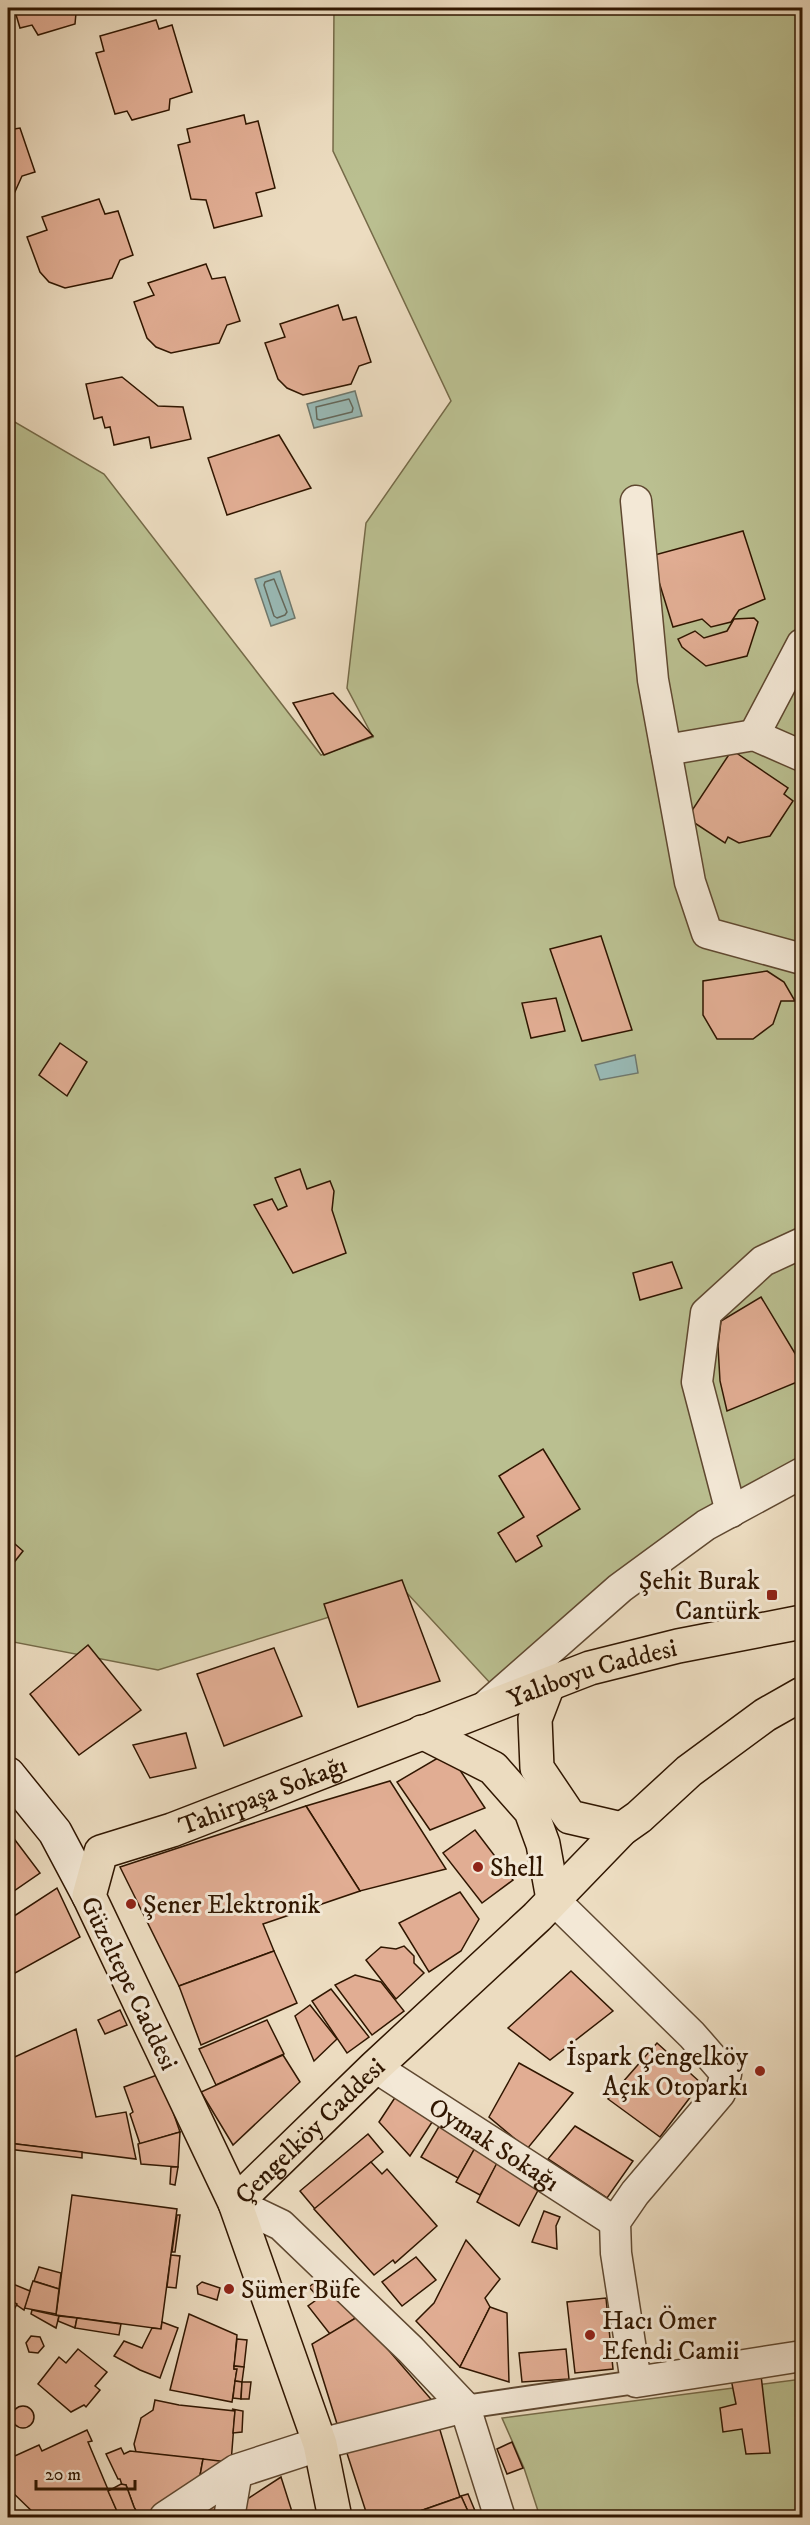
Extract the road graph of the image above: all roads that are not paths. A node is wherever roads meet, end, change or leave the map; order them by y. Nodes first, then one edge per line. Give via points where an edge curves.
1 (636, 501) dead end
2 (802, 644) edge
3 (754, 735) junction
4 (666, 750) junction
5 (802, 756) edge
6 (802, 959) edge
7 (802, 1243) edge
8 (802, 1473) edge
9 (731, 1512) junction
10 (802, 1622) edge
11 (548, 1685) junction
12 (802, 1694) edge
13 (483, 1709) junction
14 (422, 1732) junction
15 (8, 1774) edge
16 (621, 1829) junction
17 (55, 1832) junction
18 (101, 1852) junction
19 (89, 1896) junction
20 (553, 1899) junction
21 (375, 2067) junction
22 (235, 2203) junction
23 (615, 2222) junction
24 (802, 2355) edge
25 (636, 2382) junction
26 (465, 2408) junction
27 (320, 2444) junction
28 (237, 2471) junction
29 (166, 2517) edge
30 (229, 2517) edge
31 (335, 2517) edge
32 (500, 2517) edge

1 - 4 street via 653,680
2 - 3 street
3 - 4 street
3 - 5 street
4 - 6 street via 690,882 707,933
7 - 9 street via 763,1262 706,1313 697,1382
8 - 9 street
9 - 13 street via 706,1525 620,1588
10 - 11 main road, Yalıboyu Caddesi via 590,1668
11 - 13 main road, Yalıboyu Caddesi
11 - 16 main road via 535,1719 537,1768 570,1818
12 - 16 main road via 765,1715 688,1771
13 - 14 main road, Yalıboyu Caddesi
14 - 18 main road, Tahirpaşa Sokağı via 172,1830
14 - 20 main road via 493,1768 531,1811 543,1844
15 - 17 main road, Güzeltepe Caddesi
16 - 20 main road, Çengelköy Caddesi
17 - 18 main road
17 - 19 main road, Güzeltepe Caddesi
18 - 19 main road
19 - 22 main road, Güzeltepe Caddesi
20 - 21 main road, Çengelköy Caddesi
20 - 23 street via 692,2035 726,2074 720,2093
21 - 22 main road, Çengelköy Caddesi
21 - 23 street, Oymak Sokağı
22 - 26 street via 281,2225 411,2349
22 - 27 main road, Çengelköy Caddesi
23 - 25 street via 616,2253
24 - 25 street
25 - 26 street
26 - 27 street
26 - 32 street
27 - 28 main road
27 - 31 main road, Çengelköy Caddesi
28 - 29 main road
28 - 30 street

